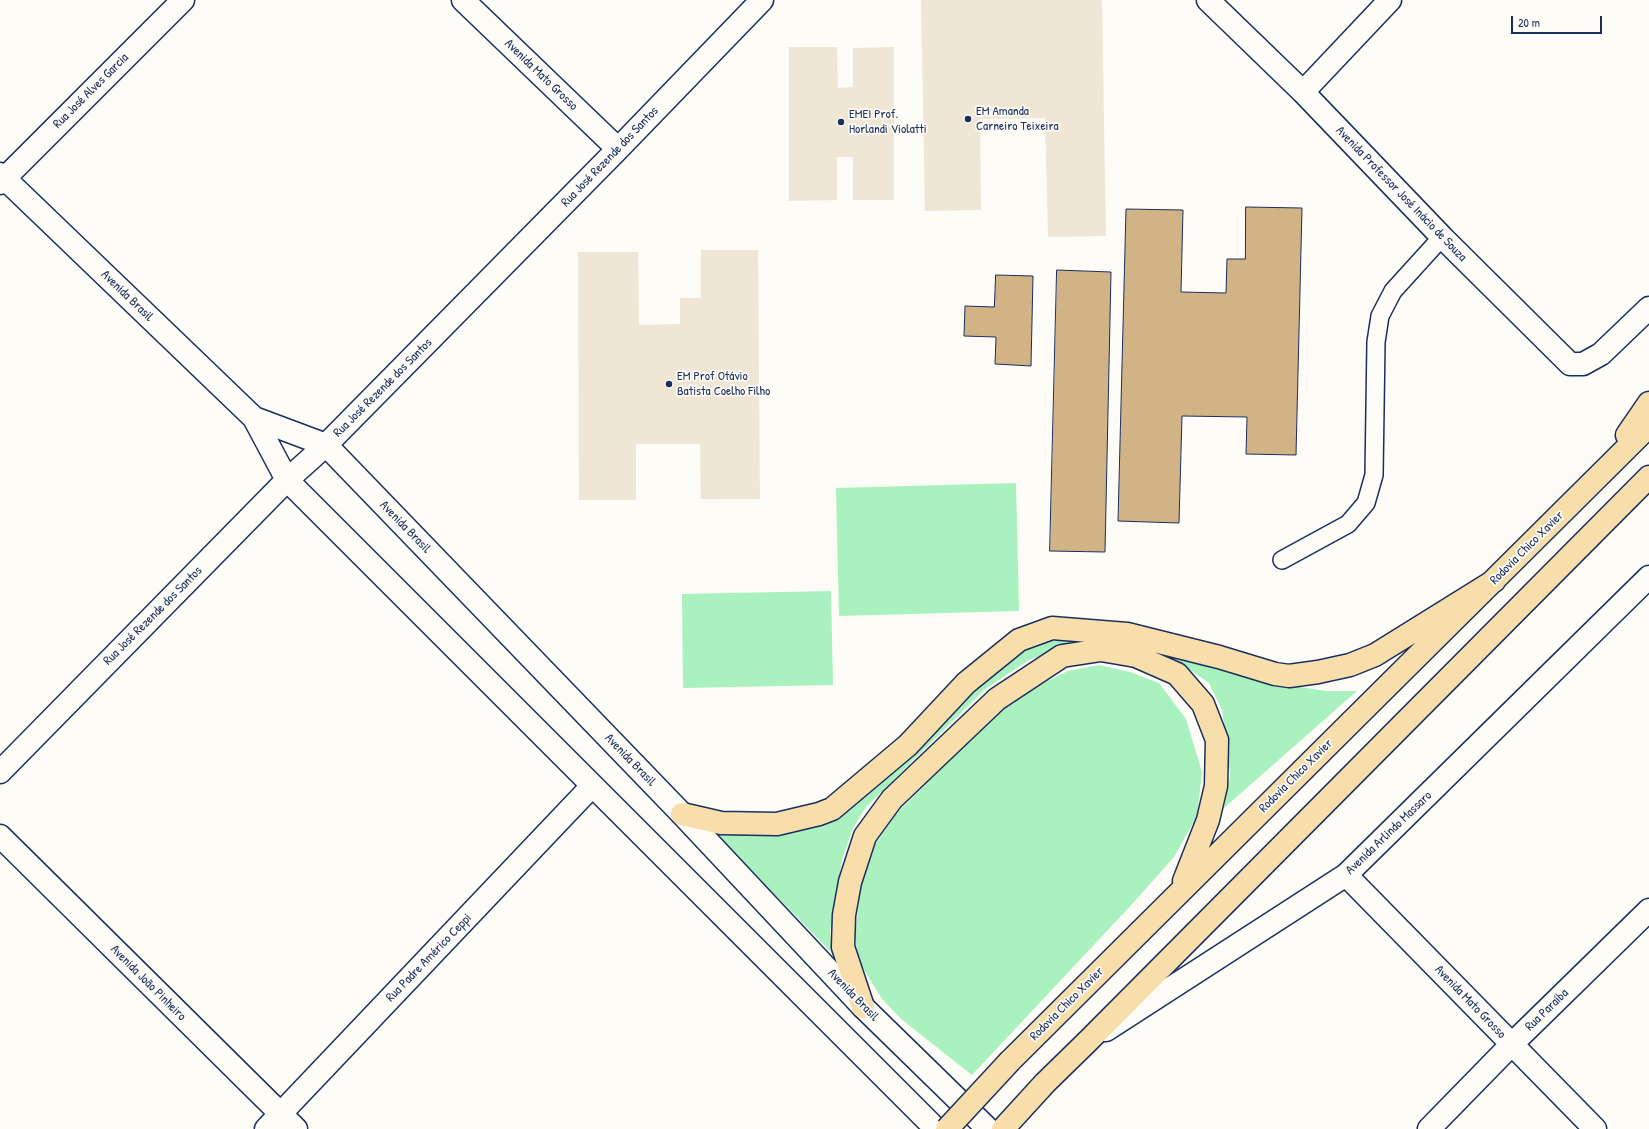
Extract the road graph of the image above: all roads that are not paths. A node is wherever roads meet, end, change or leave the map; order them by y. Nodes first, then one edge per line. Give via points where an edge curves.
1 (183, 0) edge
2 (463, 0) edge
3 (762, 0) edge
4 (1208, 0) edge
5 (1390, 0) edge
6 (1303, 92) junction
7 (618, 150) junction
8 (2, 178) edge
9 (1442, 237) junction
10 (1649, 308) edge
11 (1649, 403) edge
12 (254, 418) junction
13 (1649, 426) edge
14 (326, 445) junction
15 (1649, 477) edge
16 (287, 480) junction
17 (1596, 480) junction
18 (1282, 560) dead end
19 (1649, 577) edge
20 (1494, 581) junction
21 (0, 772) edge
22 (592, 786) junction
23 (682, 814) junction
24 (0, 836) edge
25 (1346, 875) junction
26 (1181, 890) junction
27 (1649, 910) edge
28 (863, 1007) junction
29 (1089, 1040) junction
30 (1512, 1044) junction
31 (281, 1124) edge
32 (936, 1129) edge
33 (947, 1129) edge
34 (988, 1129) edge
35 (1003, 1129) edge
36 (1429, 1129) edge
37 (1594, 1129) edge

1 - 8 street, Rua José Alves Garcia
2 - 7 street, Avenida Mato Grosso
3 - 7 street, Rua José Rezende dos Santos
4 - 6 street, Avenida Professor José Inácio de Souza
5 - 6 street
6 - 9 street, Avenida Professor José Inácio de Souza
7 - 14 street, Rua José Rezende dos Santos
8 - 12 street, Avenida Brasil
9 - 10 street, Avenida Professor José Inácio de Souza via 1570,364 1583,364 1601,354
9 - 18 lane via 1393,291 1380,316 1376,342 1374,474 1366,504 1348,524
11 - 17 highway
12 - 14 street, Avenida Brasil
12 - 16 street, Avenida Brasil
13 - 17 highway, Rodovia Chico Xavier
14 - 16 street, Rua José Rezende dos Santos
14 - 23 street, Avenida Brasil
15 - 29 highway
16 - 21 street, Rua José Rezende dos Santos
16 - 22 street, Avenida Brasil
17 - 20 highway, Rodovia Chico Xavier
19 - 25 street, Avenida Arlindo Massaro
20 - 23 highway via 1375,655 1350,665 1300,675 1283,676 1127,634 1052,628 1019,640 966,683 908,745 832,808 819,814 777,824 721,823
20 - 26 highway, Rodovia Chico Xavier
22 - 31 street, Rua Padre Américo Ceppi
22 - 32 street, Avenida Brasil
23 - 28 street, Avenida Brasil
24 - 31 street, Avenida João Pinheiro
25 - 29 street, Avenida Arlindo Massaro
25 - 30 street, Avenida Mato Grosso
26 - 28 highway via 1208,820 1216,786 1217,740 1203,704 1177,674 1136,656 1101,650 1062,656 997,699 892,799 865,836 850,882 844,916 843,947
26 - 33 highway, Rodovia Chico Xavier, bridge via 1010,1061
27 - 30 street, Rua Paraíba
28 - 34 street, Avenida Brasil
29 - 35 highway
30 - 36 street, Rua Paraíba
30 - 37 street, Avenida Mato Grosso

